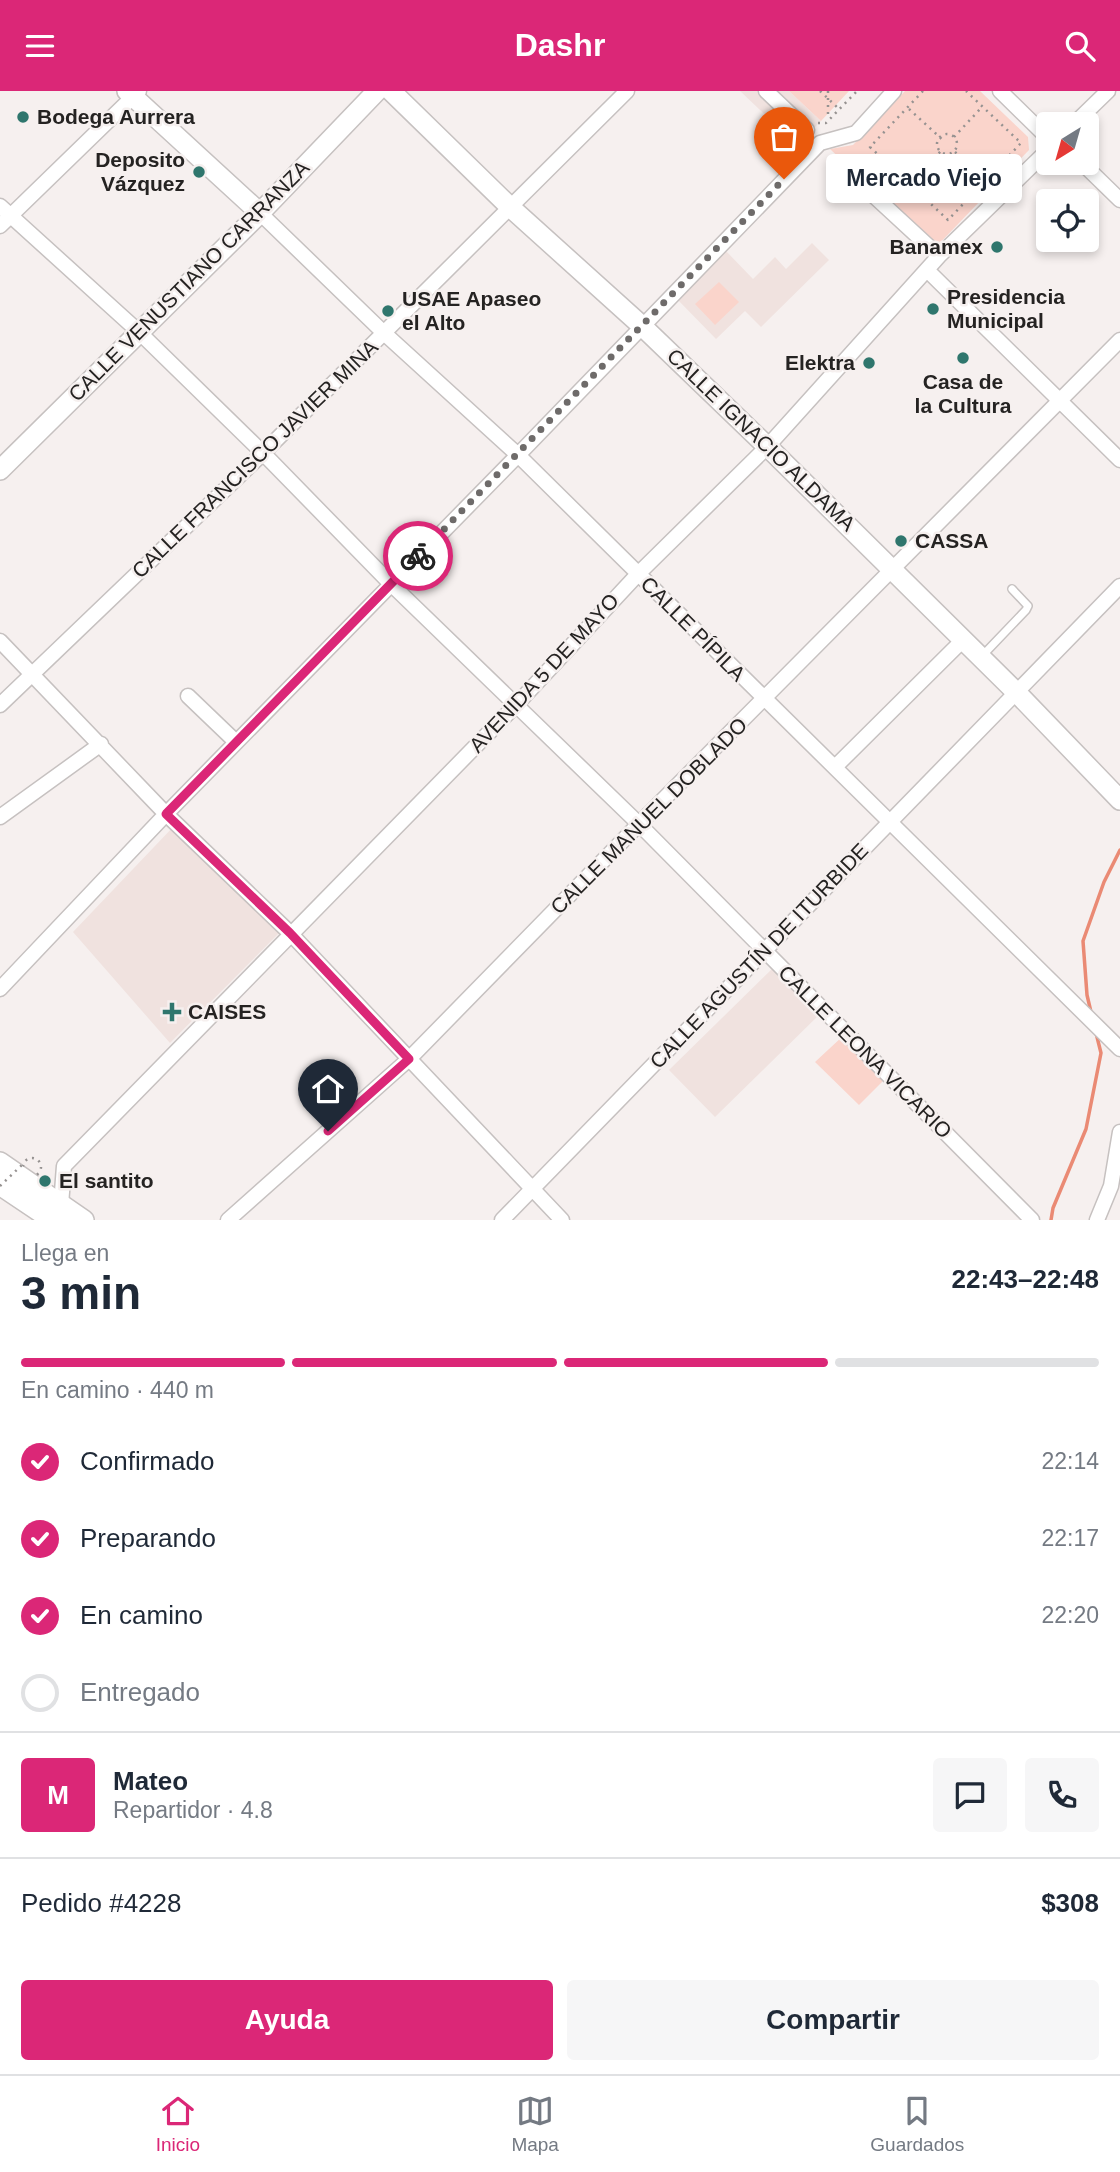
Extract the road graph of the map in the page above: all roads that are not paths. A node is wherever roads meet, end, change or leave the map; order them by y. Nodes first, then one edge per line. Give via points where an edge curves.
1 (377, 91) edge
2 (391, 91) edge
3 (627, 91) edge
4 (766, 91) edge
5 (894, 91) edge
6 (1000, 91) edge
7 (1108, 91) edge
8 (133, 93) edge
9 (1086, 112) edge
10 (1036, 126) edge
11 (814, 136) junction
12 (1036, 162) edge
13 (1094, 175) edge
14 (873, 195) dead end
15 (1120, 200) edge
16 (510, 207) junction
17 (260, 213) junction
18 (3, 216) edge
19 (939, 256) junction
20 (927, 270) junction
21 (642, 326) junction
22 (139, 332) junction
23 (384, 333) junction
24 (1120, 340) edge
25 (1060, 401) junction
26 (767, 447) junction
27 (263, 453) junction
28 (518, 455) junction
29 (1120, 460) edge
30 (0, 470) edge
31 (893, 569) junction
32 (638, 574) junction
33 (391, 584) junction
34 (1120, 586) edge
35 (1012, 589) dead end
36 (0, 641) edge
37 (962, 641) junction
38 (980, 658) junction
39 (33, 675) junction
40 (1017, 693) junction
41 (188, 696) dead end
42 (764, 699) junction
43 (0, 705) edge
44 (516, 705) junction
45 (236, 742) junction
46 (101, 744) junction
47 (835, 768) junction
48 (1120, 800) edge
49 (166, 814) junction
50 (0, 817) edge
51 (890, 821) junction
52 (639, 824) junction
53 (290, 933) junction
54 (764, 950) junction
55 (0, 989) edge
56 (1118, 1047) edge
57 (409, 1059) junction
58 (1120, 1132) edge
59 (0, 1162) edge
60 (0, 1181) edge
61 (533, 1189) junction
62 (1114, 1194) edge
63 (0, 1200) edge
64 (59, 1212) edge
65 (29, 1220) edge
66 (83, 1220) edge
67 (228, 1220) edge
68 (502, 1220) edge
69 (562, 1220) edge
70 (1032, 1220) edge
71 (1097, 1220) edge

1 - 17 street, CALLE VENUSTIANO CARRANZA
2 - 16 street, CALLE IGNACIO ALDAMA
3 - 16 street, CALLE FRANCISCO JAVIER MINA
4 - 11 street
5 - 11 street via 856,132
6 - 10 street
7 - 9 street
8 - 17 street
8 - 18 street
11 - 21 street
12 - 19 street, AVENIDA 5 DE MAYO
13 - 15 street
14 - 19 street
16 - 21 street, CALLE IGNACIO ALDAMA
16 - 23 street, CALLE FRANCISCO JAVIER MINA
17 - 22 street, CALLE VENUSTIANO CARRANZA
17 - 23 street, CALLE PÍPILA
18 - 22 street, CALLE LEONA VICARIO
19 - 20 street, AVENIDA 5 DE MAYO
20 - 25 street
20 - 26 street, AVENIDA 5 DE MAYO
21 - 26 street, CALLE IGNACIO ALDAMA
21 - 28 street
22 - 27 street, CALLE LEONA VICARIO
22 - 30 street, CALLE VENUSTIANO CARRANZA
23 - 27 street, CALLE FRANCISCO JAVIER MINA
23 - 28 street, CALLE PÍPILA
24 - 25 street, CALLE MANUEL DOBLADO
25 - 29 street
25 - 31 street, CALLE MANUEL DOBLADO
26 - 31 street, CALLE IGNACIO ALDAMA
26 - 32 street, AVENIDA 5 DE MAYO
27 - 33 street, CALLE LEONA VICARIO
27 - 39 street, CALLE FRANCISCO JAVIER MINA
28 - 32 street, CALLE PÍPILA
28 - 33 street
31 - 37 street, CALLE IGNACIO ALDAMA
31 - 42 street, CALLE MANUEL DOBLADO
32 - 42 street, CALLE PÍPILA
32 - 44 street, AVENIDA 5 DE MAYO
33 - 44 street, CALLE LEONA VICARIO
33 - 45 street
34 - 40 street, CALLE AGUSTÍN DE ITURBIDE
35 - 38 lane via 1028,605 1026,610
36 - 39 street
37 - 38 street, CALLE IGNACIO ALDAMA
37 - 47 street
38 - 40 street, CALLE IGNACIO ALDAMA
39 - 43 street, CALLE FRANCISCO JAVIER MINA
39 - 46 street
40 - 48 street, CALLE IGNACIO ALDAMA
40 - 51 street, CALLE AGUSTÍN DE ITURBIDE
41 - 45 street
42 - 47 street, CALLE PÍPILA
42 - 52 street, CALLE MANUEL DOBLADO
44 - 52 street, CALLE LEONA VICARIO
44 - 53 street, AVENIDA 5 DE MAYO
45 - 49 street
46 - 49 street
46 - 50 street
47 - 51 street, CALLE PÍPILA
49 - 53 street
49 - 55 street
51 - 54 street, CALLE AGUSTÍN DE ITURBIDE
51 - 56 street, CALLE PÍPILA
52 - 54 street, CALLE LEONA VICARIO
52 - 57 street, CALLE MANUEL DOBLADO
53 - 57 street
53 - 64 street, AVENIDA 5 DE MAYO via 64,1166
54 - 61 street, CALLE AGUSTÍN DE ITURBIDE
54 - 70 street, CALLE LEONA VICARIO
57 - 61 street
57 - 67 street, CALLE MANUEL DOBLADO
58 - 62 street
59 - 64 street
60 - 64 highway
61 - 68 street, CALLE AGUSTÍN DE ITURBIDE
61 - 69 street
62 - 71 street
63 - 65 highway
64 - 66 street

